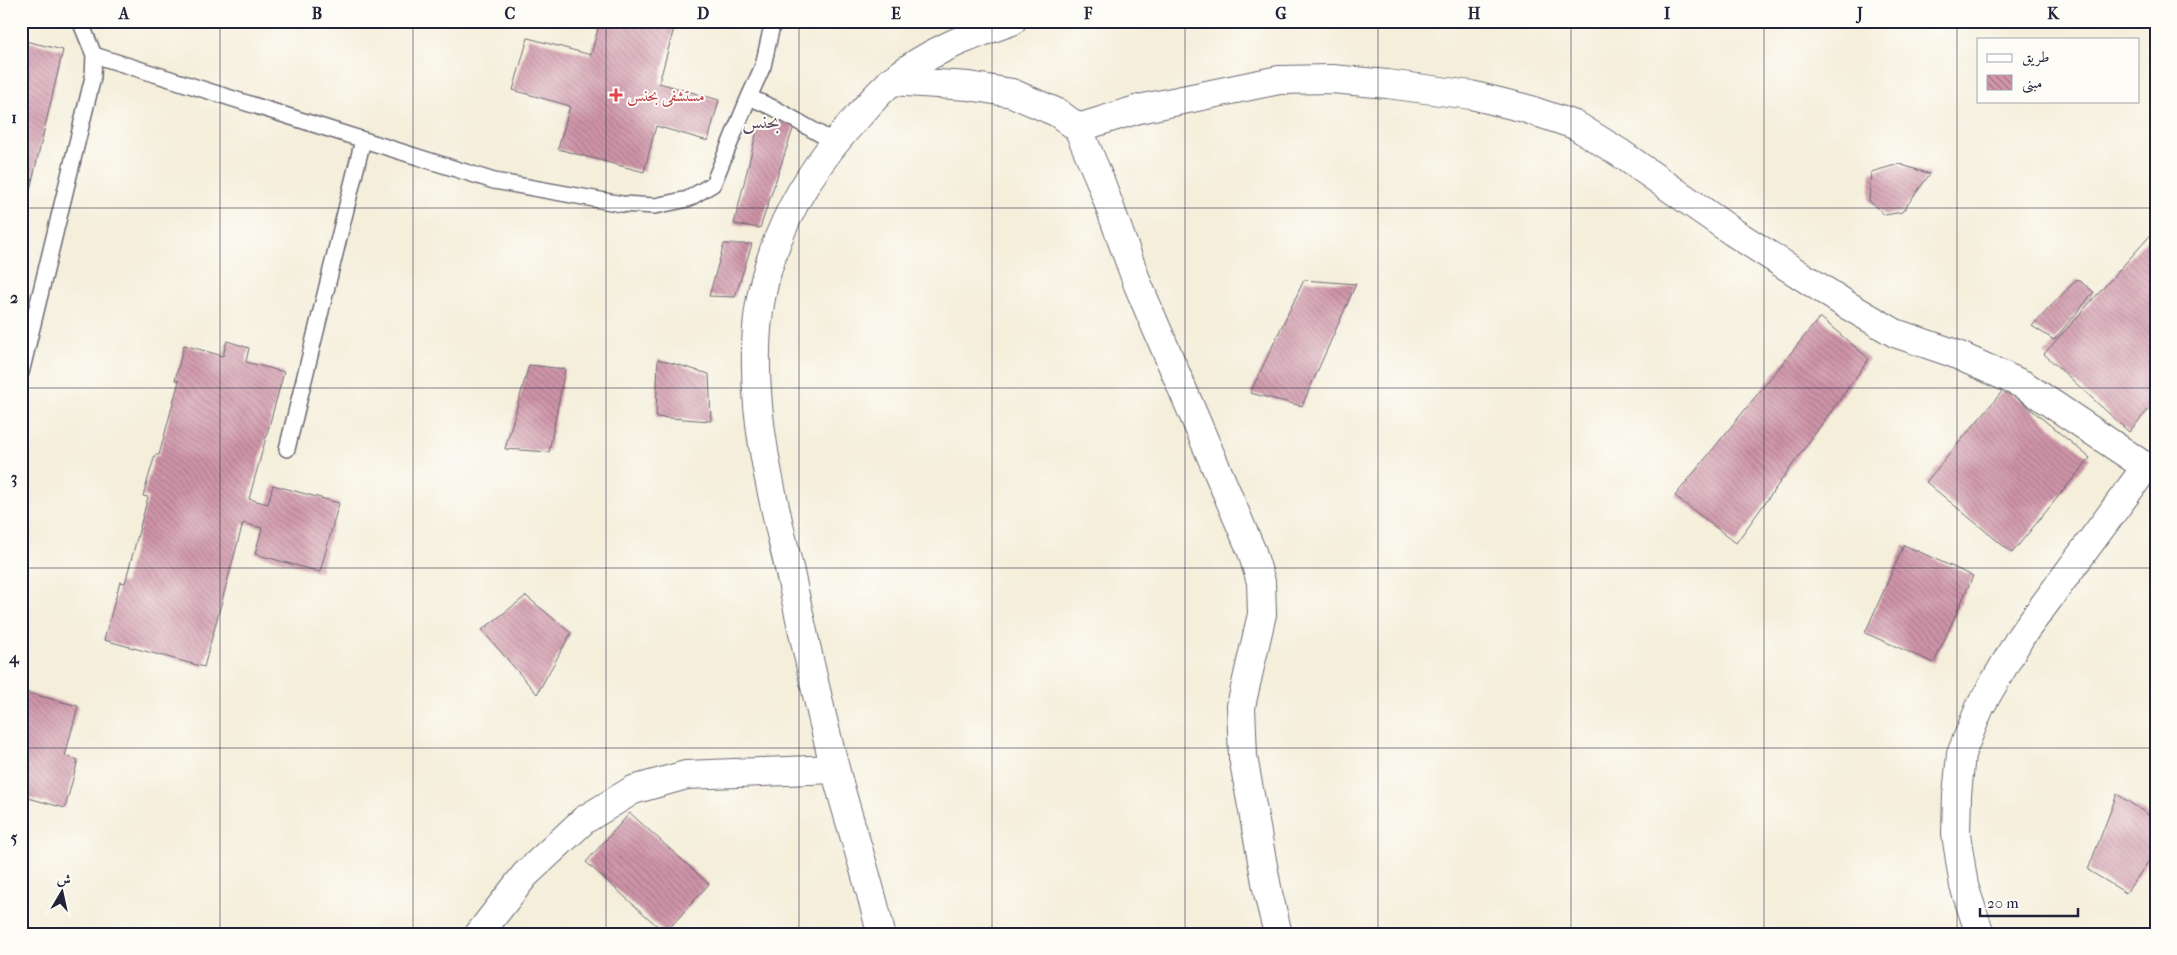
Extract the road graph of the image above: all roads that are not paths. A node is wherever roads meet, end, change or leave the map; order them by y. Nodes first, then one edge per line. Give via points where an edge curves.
1 (80, 21) edge
2 (773, 21) edge
3 (1012, 21) edge
4 (94, 55) junction
5 (891, 82) junction
6 (750, 97) junction
7 (1078, 128) junction
8 (363, 140) junction
9 (834, 142) junction
10 (21, 373) edge
11 (287, 449) dead end
12 (2151, 466) edge
13 (835, 770) junction
14 (479, 934) edge
15 (881, 934) edge
16 (1278, 934) edge
17 (1980, 934) edge

1 - 4 lane
2 - 6 lane via 763,66
3 - 5 street via 960,39
4 - 8 lane
4 - 10 lane via 93,76
5 - 7 street via 969,86 1012,94 1058,113
5 - 9 street
6 - 8 lane via 712,184 688,199 655,206 622,204 494,181
6 - 9 lane via 776,108
7 - 12 street via 1139,109 1279,80 1387,84 1471,95 1524,108 1574,125 1620,153 1733,232 1847,305 1895,332 1953,353 2024,385
7 - 16 street via 1138,285 1252,552 1261,582 1262,614 1240,706 1243,757
8 - 11 lane
9 - 13 street via 792,209 771,254 760,303 756,350 766,472
12 - 17 street via 2021,636 1980,707 1961,754 1956,834 1964,886
13 - 14 street via 686,775 632,790 584,820 525,875
13 - 15 street

